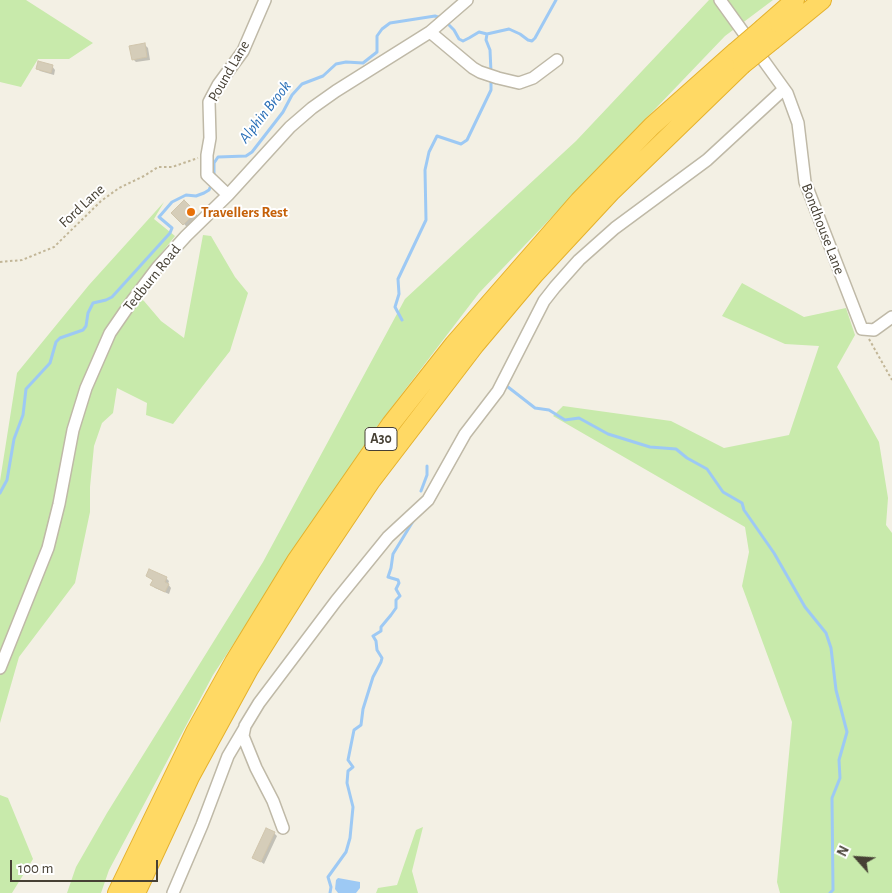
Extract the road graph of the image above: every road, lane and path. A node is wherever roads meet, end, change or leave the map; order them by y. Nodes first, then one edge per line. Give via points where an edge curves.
1 (266, 0) edge
2 (467, 0) edge
3 (720, 0) edge
4 (795, 0) edge
5 (822, 0) edge
6 (435, 29) junction
7 (768, 34) junction
8 (739, 58) junction
9 (557, 60) dead end
10 (784, 89) junction
11 (206, 155) junction
12 (228, 195) junction
13 (0, 262) edge
14 (892, 317) edge
15 (862, 329) junction
16 (892, 380) edge
17 (0, 668) edge
18 (244, 729) junction
19 (283, 828) dead end
20 (117, 893) edge
21 (136, 893) edge
22 (173, 893) edge

1 - 11 street, Pound Lane via 243,51 208,102 210,138
2 - 6 street, Tedburn Road
3 - 10 street, Bondhouse Lane
4 - 7 highway, A30
5 - 7 highway, A30
6 - 9 street via 473,68 498,78 519,83 533,78
6 - 12 street, Tedburn Road via 312,108 290,127
7 - 8 highway, A30, bridge
8 - 20 highway, A30 via 652,126 579,200 454,344 391,424 296,561 234,662 195,732
8 - 21 highway, A30 via 534,275 475,345 371,481 249,669 190,777
10 - 15 street, Bondhouse Lane via 798,123 804,182
10 - 18 street via 707,160 615,228 555,287 544,301 498,391 465,434 428,500 388,537 336,601 259,703
11 - 12 street, Pound Lane via 207,174
11 - 13 path, Ford Lane via 172,167 158,167 119,188 54,247 22,260
12 - 17 street, Tedburn Road via 157,268 110,333 86,388 73,430 48,548
14 - 15 street via 874,330
15 - 16 path
18 - 19 street via 243,736
18 - 22 street via 228,756

